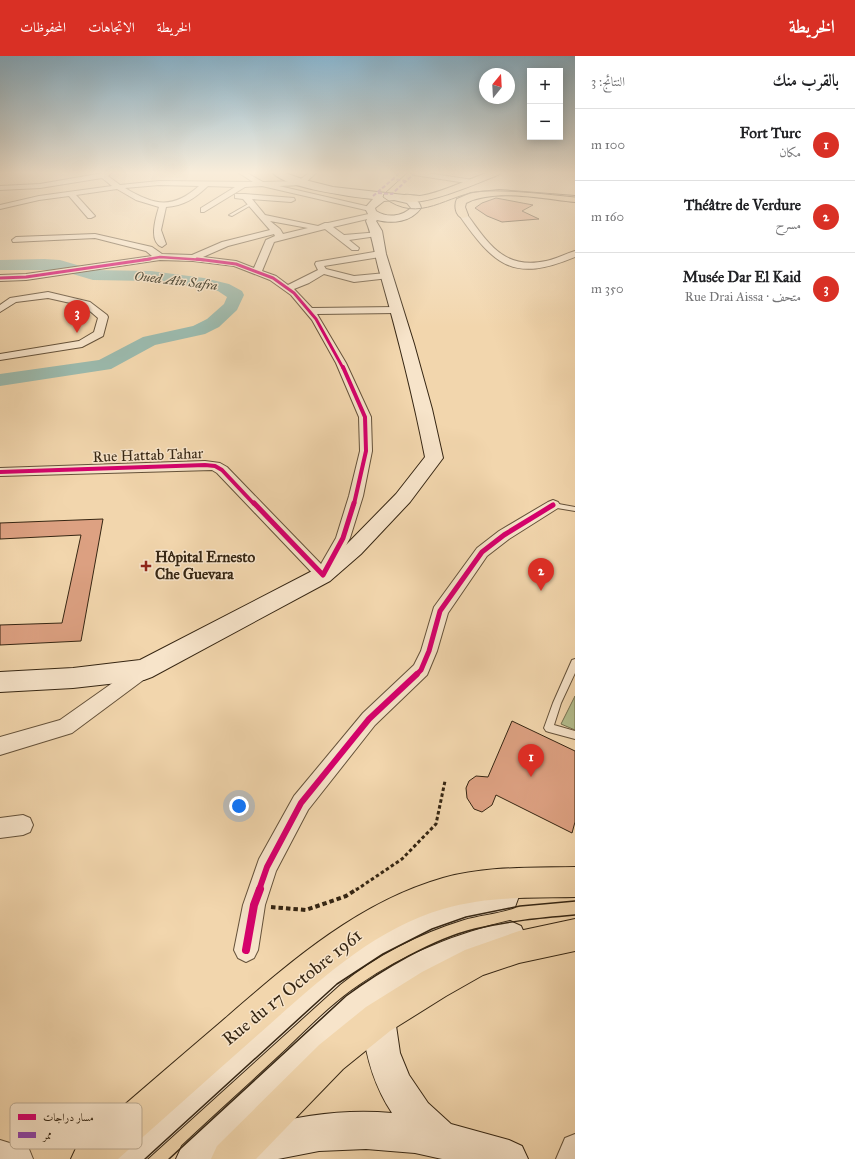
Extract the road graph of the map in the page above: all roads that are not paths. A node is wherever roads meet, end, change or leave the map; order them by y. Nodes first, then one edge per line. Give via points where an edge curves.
1 (158, 224) edge
2 (269, 224) edge
3 (312, 224) edge
4 (330, 224) edge
5 (361, 224) edge
6 (374, 224) edge
7 (471, 224) edge
8 (322, 226) junction
9 (279, 234) junction
10 (342, 238) junction
11 (16, 240) dead end
12 (162, 244) dead end
13 (355, 248) dead end
14 (380, 254) junction
15 (575, 254) edge
16 (160, 257) junction
17 (193, 258) junction
18 (323, 271) junction
19 (257, 272) junction
20 (386, 276) junction
21 (0, 278) edge
22 (287, 288) junction
23 (0, 309) edge
24 (396, 310) junction
25 (309, 311) junction
26 (0, 357) edge
27 (0, 472) edge
28 (553, 505) joint
29 (575, 509) edge
30 (323, 575) junction
31 (575, 663) edge
32 (144, 670) junction
33 (0, 682) edge
34 (575, 735) edge
35 (0, 746) edge
36 (23, 825) dead end
37 (0, 828) edge
38 (575, 882) edge
39 (575, 887) edge
40 (575, 935) edge
41 (246, 950) dead end
42 (378, 1019) junction
43 (142, 1114) edge
44 (142, 1139) edge
45 (441, 1140) junction
46 (575, 1148) edge
47 (101, 1149) edge
48 (130, 1149) edge
49 (0, 1154) edge
50 (234, 1155) edge
51 (19, 1159) edge
52 (90, 1159) edge
53 (119, 1159) edge
54 (195, 1159) edge
55 (509, 1159) edge
56 (570, 1159) edge

1 - 12 street via 157,230
2 - 9 street
3 - 8 street
4 - 8 street
5 - 10 street
6 - 14 main road
7 - 15 street via 497,256 514,265 532,266
8 - 9 street
8 - 10 street
9 - 17 street via 224,244
9 - 19 street via 270,240
10 - 13 street
11 - 16 street via 95,236 149,249
14 - 18 street via 319,264
14 - 20 main road
16 - 17 street
16 - 21 street
17 - 19 street via 236,264
18 - 20 street via 354,279
18 - 22 street
19 - 22 street via 273,278
20 - 24 main road
22 - 25 street
23 - 26 street via 13,300 48,295 87,304 103,317 99,334 82,344
24 - 25 street
24 - 30 main road via 424,408 434,458 403,498 354,549
25 - 30 street via 341,363 365,417 366,451 356,496 343,538
27 - 30 street, Rue Hattab Tahar via 215,466 222,470
28 - 29 lane
28 - 41 street via 504,535 482,552 440,611 421,670 369,719 301,803 267,867 254,905
30 - 32 main road
31 - 34 lane via 549,728
32 - 33 main road via 73,678
32 - 35 street via 65,727
36 - 37 street
38 - 43 main road, Rue du 17 Octobre 1961 via 510,883 466,888 432,897 368,926 302,974
39 - 44 main road via 493,897 456,907 411,923 359,950 323,978
40 - 42 main road via 519,947 476,961
40 - 54 main road via 509,938 486,943 452,954 387,987 355,1009
42 - 45 main road via 383,1053 396,1086 415,1116
42 - 50 main road via 331,1057
45 - 50 main road via 379,1131 319,1132 278,1139
45 - 55 main road
46 - 56 street
47 - 52 main road, Rue du 17 Octobre 1961
48 - 53 main road
49 - 51 street

